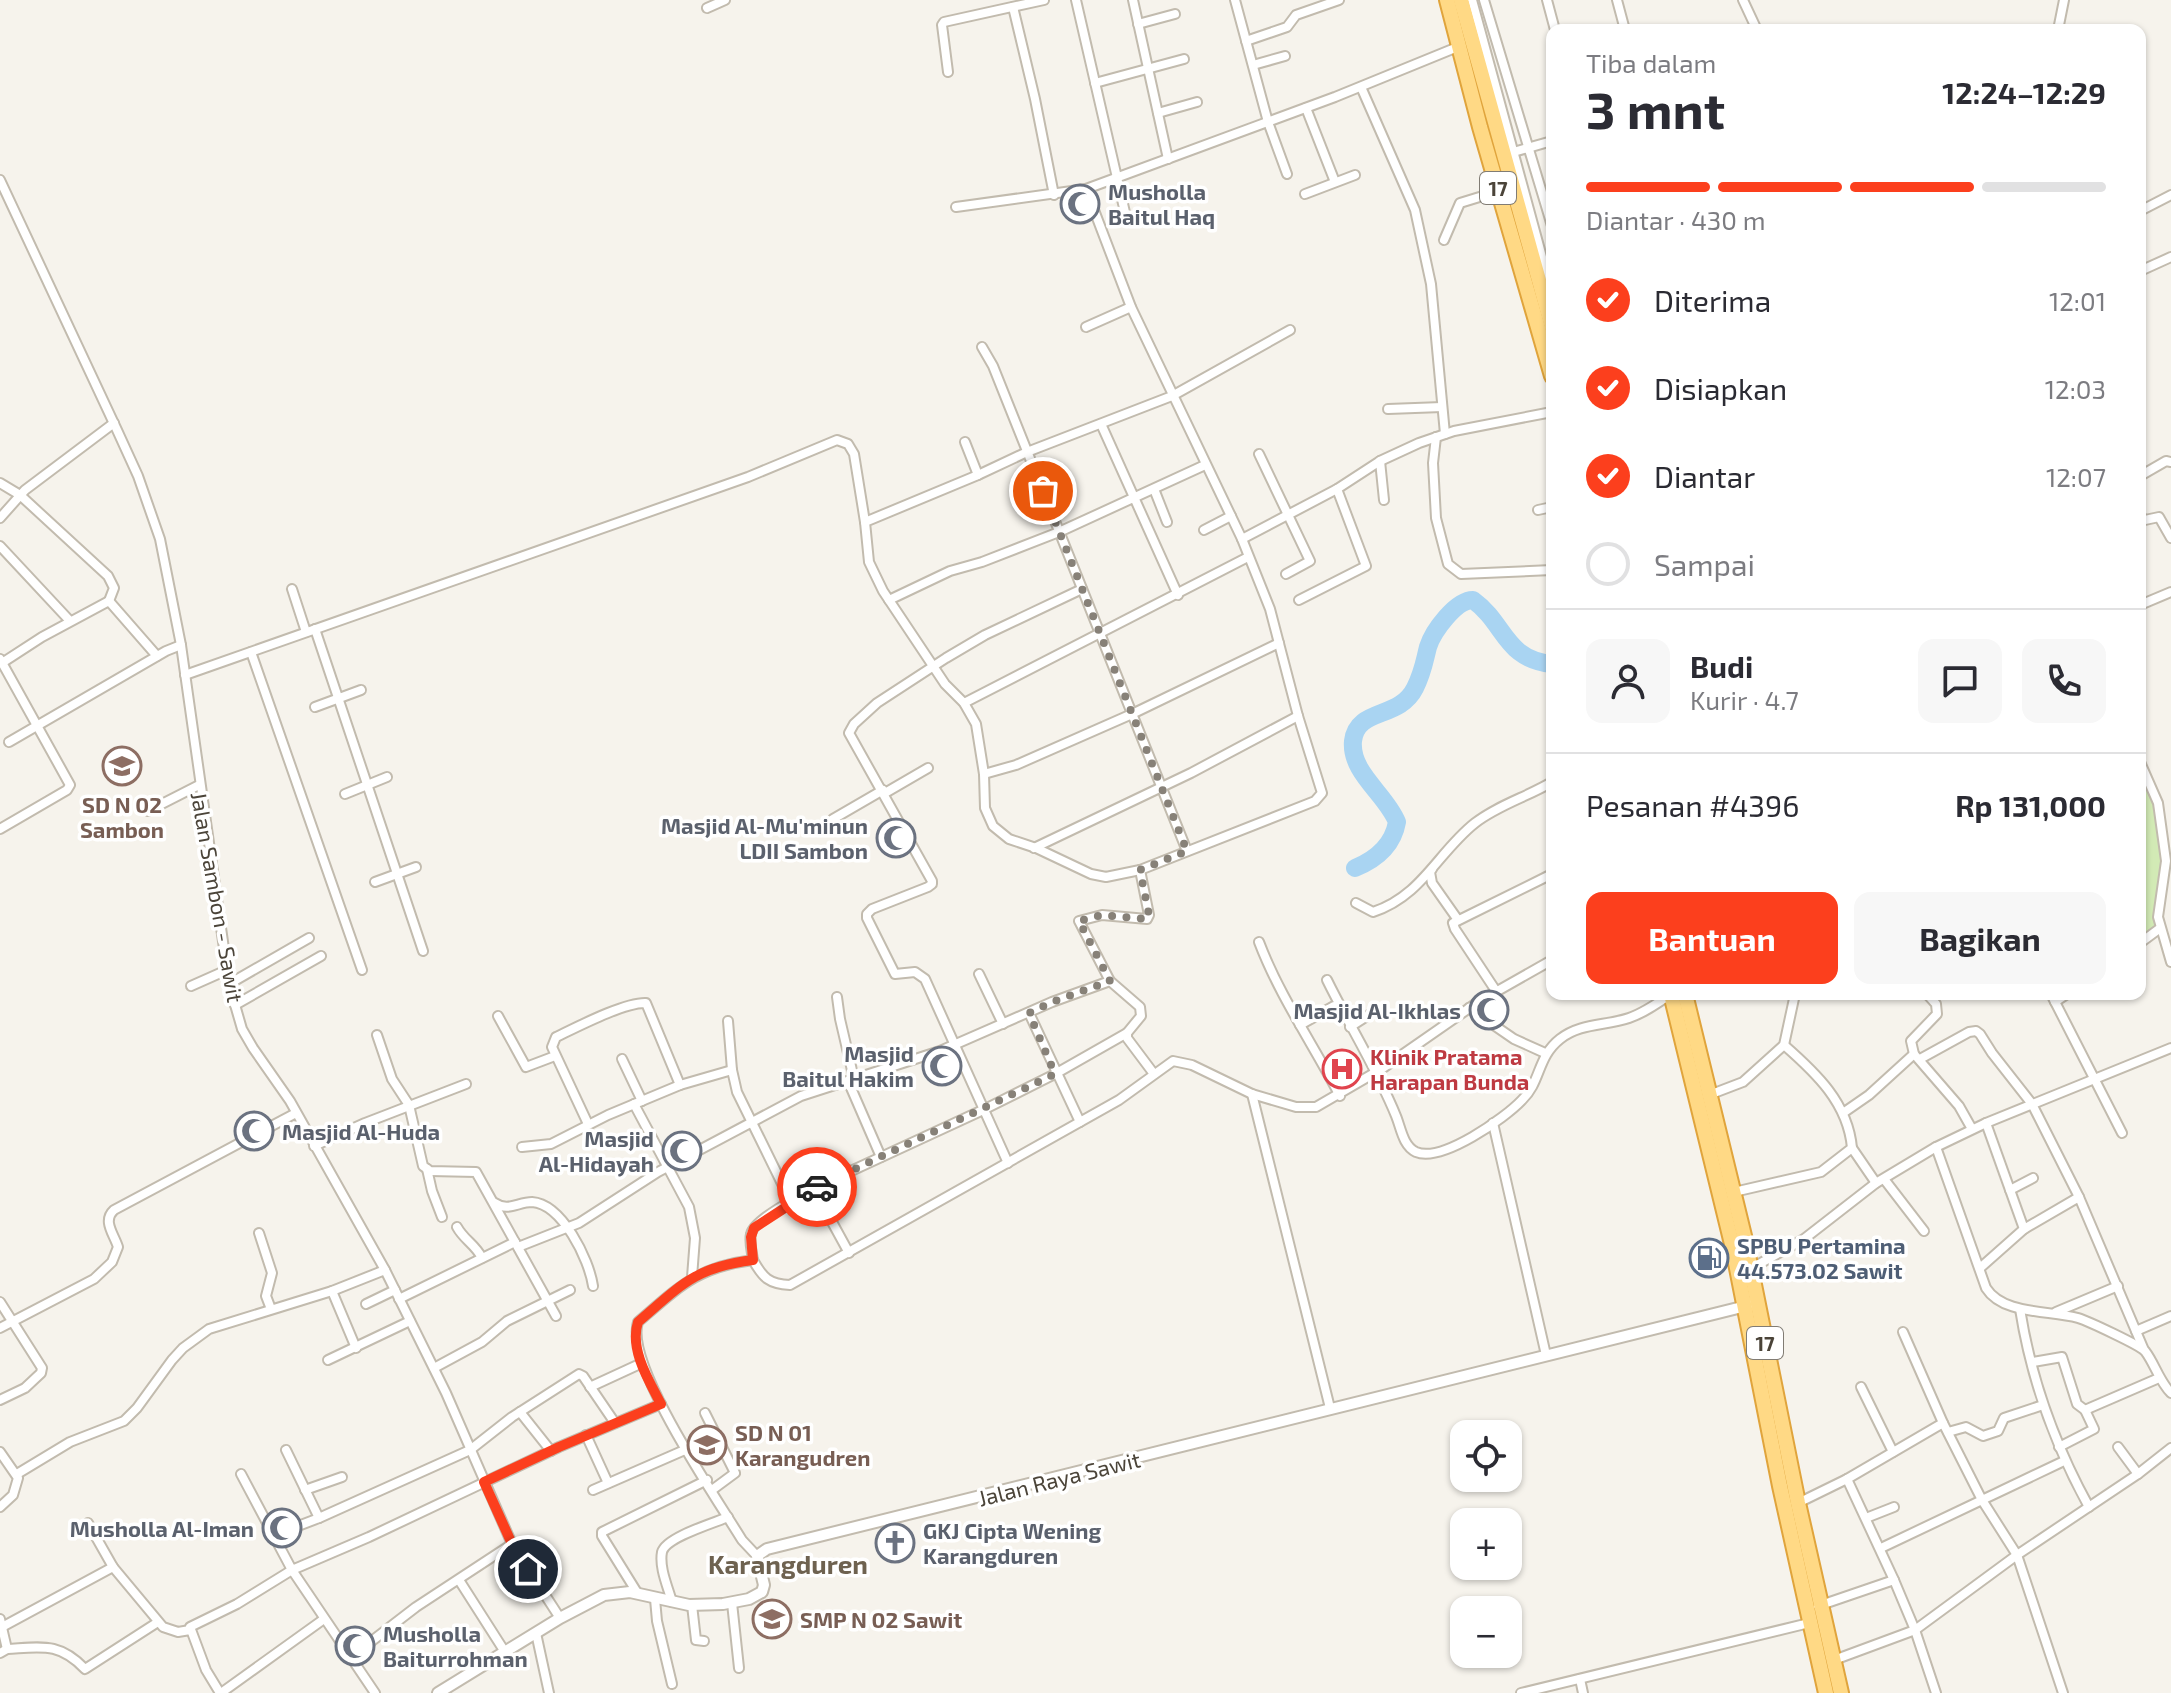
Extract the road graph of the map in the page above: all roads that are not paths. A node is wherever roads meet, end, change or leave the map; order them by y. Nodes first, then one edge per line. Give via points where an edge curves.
1 (725, 0) edge
2 (1044, 0) edge
3 (1076, 0) edge
4 (1133, 0) edge
5 (1235, 0) edge
6 (1339, 0) edge
7 (1447, 0) edge
8 (1461, 0) edge
9 (1472, 0) edge
10 (1484, 0) edge
11 (1547, 0) edge
12 (1617, 0) edge
13 (1743, 0) edge
14 (2064, 0) edge
15 (1013, 7) junction
16 (707, 8) dead end
17 (1175, 14) dead end
18 (1138, 24) junction
19 (1553, 24) edge
20 (1623, 24) edge
21 (1754, 24) edge
22 (2059, 24) edge
23 (1246, 41) junction
24 (1460, 46) junction
25 (1285, 56) dead end
26 (1184, 59) dead end
27 (1253, 65) junction
28 (1147, 67) junction
29 (948, 72) dead end
30 (1095, 83) junction
31 (1361, 87) junction
32 (1197, 102) dead end
33 (1306, 108) junction
34 (1158, 113) junction
35 (1268, 122) junction
36 (1546, 143) edge
37 (1529, 147) junction
38 (1502, 155) junction
39 (1168, 159) junction
40 (1287, 174) dead end
41 (1355, 175) dead end
42 (1117, 178) junction
43 (0, 180) edge
44 (1335, 182) junction
45 (1086, 189) junction
46 (1499, 191) junction
47 (1305, 194) dead end
48 (1054, 195) junction
49 (2171, 195) edge
50 (1546, 205) edge
51 (956, 207) dead end
52 (2146, 208) edge
53 (1127, 221) dead end
54 (1444, 240) dead end
55 (2171, 257) edge
56 (2146, 268) edge
57 (1546, 277) edge
58 (1546, 306) edge
59 (1131, 307) junction
60 (1086, 327) dead end
61 (1290, 330) dead end
62 (982, 347) dead end
63 (1546, 355) edge
64 (1172, 396) junction
65 (1442, 407) junction
66 (1388, 409) dead end
67 (1546, 413) edge
68 (114, 423) junction
69 (1101, 424) junction
70 (1441, 435) junction
71 (965, 442) dead end
72 (1027, 452) junction
73 (1259, 454) dead end
74 (1380, 461) junction
75 (2171, 462) edge
76 (1205, 465) junction
77 (2146, 473) edge
78 (978, 475) junction
79 (0, 483) edge
80 (1154, 489) junction
81 (1337, 489) junction
82 (20, 495) junction
83 (1134, 499) junction
84 (1384, 500) dead end
85 (1546, 508) edge
86 (1538, 510) dead end
87 (1289, 515) junction
88 (1231, 516) junction
89 (0, 518) edge
90 (2146, 520) edge
91 (865, 522) junction
92 (1167, 522) dead end
93 (1204, 530) dead end
94 (1059, 532) junction
95 (2171, 538) edge
96 (1242, 539) junction
97 (0, 546) edge
98 (1248, 557) junction
99 (1546, 570) edge
100 (1286, 574) dead end
101 (292, 589) dead end
102 (1082, 589) junction
103 (2171, 592) edge
104 (1178, 595) junction
105 (889, 600) junction
106 (1299, 600) dead end
107 (109, 601) junction
108 (2146, 602) edge
109 (70, 621) junction
110 (310, 631) junction
111 (1099, 632) junction
112 (1279, 643) junction
113 (181, 645) junction
114 (251, 652) junction
115 (157, 656) junction
116 (1, 661) edge
117 (933, 666) junction
118 (185, 675) junction
119 (361, 690) dead end
120 (338, 698) junction
121 (964, 703) junction
122 (315, 707) dead end
123 (1132, 714) junction
124 (1298, 716) junction
125 (38, 726) junction
126 (9, 742) dead end
127 (928, 768) dead end
128 (984, 774) junction
129 (2146, 774) edge
130 (387, 777) dead end
131 (199, 785) junction
132 (367, 785) junction
133 (1546, 785) edge
134 (1162, 786) junction
135 (884, 792) junction
136 (345, 794) dead end
137 (148, 811) dead end
138 (2171, 814) edge
139 (2160, 817) junction
140 (833, 819) dead end
141 (0, 829) edge
142 (1034, 848) junction
143 (1187, 851) junction
144 (1435, 866) junction
145 (416, 867) dead end
146 (1140, 872) junction
147 (397, 874) junction
148 (1546, 877) edge
149 (375, 882) dead end
150 (1356, 903) dead end
151 (1458, 920) junction
152 (2159, 929) junction
153 (309, 938) dead end
154 (2146, 939) edge
155 (1259, 942) dead end
156 (423, 951) dead end
157 (321, 956) dead end
158 (2171, 962) edge
159 (1546, 963) edge
160 (227, 970) junction
161 (362, 970) dead end
162 (979, 974) dead end
163 (1327, 980) dead end
164 (1110, 981) junction
165 (229, 984) junction
166 (191, 986) dead end
167 (1496, 991) junction
168 (837, 997) dead end
169 (1661, 1000) edge
170 (1672, 1000) edge
171 (1686, 1000) edge
172 (1794, 1000) edge
173 (1932, 1000) edge
174 (2054, 1000) edge
175 (235, 1005) junction
176 (1469, 1008) junction
177 (1378, 1009) dead end
178 (1341, 1010) junction
179 (1029, 1013) junction
180 (498, 1016) dead end
181 (728, 1021) dead end
182 (1003, 1024) junction
183 (1300, 1025) junction
184 (1350, 1027) junction
185 (1127, 1033) junction
186 (377, 1035) dead end
187 (955, 1045) junction
188 (1784, 1045) junction
189 (2171, 1048) edge
190 (1545, 1053) junction
191 (555, 1056) junction
192 (1917, 1056) junction
193 (622, 1059) dead end
194 (732, 1070) junction
195 (1375, 1073) junction
196 (1055, 1074) junction
197 (1154, 1074) junction
198 (2095, 1079) junction
199 (851, 1080) junction
200 (466, 1084) dead end
201 (680, 1085) junction
202 (1252, 1094) junction
203 (1709, 1095) junction
204 (1340, 1096) junction
205 (638, 1103) junction
206 (2032, 1104) junction
207 (409, 1105) junction
208 (983, 1110) junction
209 (296, 1113) junction
210 (1843, 1113) junction
211 (751, 1120) junction
212 (1080, 1122) junction
213 (1493, 1123) junction
214 (1986, 1123) junction
215 (588, 1124) junction
216 (1972, 1129) junction
217 (2122, 1133) dead end
218 (314, 1146) junction
219 (522, 1147) dead end
220 (1936, 1147) junction
221 (1852, 1148) junction
222 (881, 1157) junction
223 (1008, 1163) junction
224 (667, 1167) junction
225 (427, 1169) junction
226 (2033, 1178) dead end
227 (1880, 1181) junction
228 (814, 1189) junction
229 (2010, 1190) junction
230 (1734, 1192) junction
231 (2079, 1197) junction
232 (791, 1202) junction
233 (494, 1203) junction
234 (442, 1217) dead end
235 (457, 1227) dead end
236 (568, 1229) junction
237 (2024, 1229) junction
238 (1924, 1231) dead end
239 (259, 1233) dead end
240 (517, 1244) junction
241 (849, 1253) junction
242 (482, 1258) junction
243 (753, 1260) junction
244 (1980, 1268) junction
245 (1750, 1269) junction
246 (385, 1270) junction
247 (692, 1277) junction
248 (593, 1286) dead end
249 (2118, 1286) junction
250 (570, 1290) dead end
251 (332, 1291) junction
252 (397, 1295) junction
253 (547, 1300) junction
254 (0, 1302) edge
255 (366, 1304) dead end
256 (1750, 1306) junction
257 (271, 1309) junction
258 (2021, 1313) junction
259 (2054, 1313) junction
260 (556, 1316) dead end
261 (2171, 1316) edge
262 (12, 1321) junction
263 (410, 1321) junction
264 (0, 1328) edge
265 (2136, 1331) junction
266 (1903, 1332) dead end
267 (356, 1348) junction
268 (2144, 1350) junction
269 (1546, 1355) junction
270 (328, 1360) dead end
271 (2033, 1362) junction
272 (642, 1363) junction
273 (434, 1368) junction
274 (2159, 1378) junction
275 (590, 1387) junction
276 (1861, 1387) dead end
277 (2171, 1393) edge
278 (0, 1400) edge
279 (661, 1404) junction
280 (2043, 1405) junction
281 (1330, 1408) junction
282 (2085, 1410) junction
283 (520, 1412) junction
284 (705, 1413) dead end
285 (615, 1423) junction
286 (1943, 1423) junction
287 (1948, 1432) junction
288 (586, 1435) junction
289 (2059, 1447) junction
290 (2118, 1447) dead end
291 (2171, 1448) edge
292 (687, 1449) junction
293 (286, 1450) dead end
294 (470, 1450) junction
295 (551, 1451) junction
296 (0, 1452) edge
297 (1893, 1452) junction
298 (2064, 1461) junction
299 (17, 1474) junction
300 (241, 1474) dead end
301 (2138, 1474) junction
302 (342, 1477) dead end
303 (1847, 1479) junction
304 (707, 1480) junction
305 (484, 1482) junction
306 (608, 1483) junction
307 (305, 1490) junction
308 (593, 1490) dead end
309 (712, 1490) junction
310 (1982, 1500) junction
311 (1798, 1503) junction
312 (0, 1507) edge
313 (1894, 1507) dead end
314 (2089, 1507) junction
315 (728, 1517) junction
316 (319, 1518) junction
317 (1866, 1518) junction
318 (88, 1523) dead end
319 (272, 1536) junction
320 (512, 1544) junction
321 (1881, 1548) junction
322 (2017, 1555) junction
323 (757, 1556) junction
324 (113, 1567) junction
325 (292, 1570) junction
326 (459, 1580) junction
327 (1894, 1580) junction
328 (638, 1594) junction
329 (655, 1599) junction
330 (672, 1602) junction
331 (732, 1603) junction
332 (692, 1605) junction
333 (1821, 1605) junction
334 (1808, 1616) junction
335 (560, 1618) junction
336 (324, 1619) junction
337 (158, 1622) junction
338 (1, 1623) edge
339 (1915, 1630) junction
340 (185, 1631) junction
341 (536, 1633) junction
342 (704, 1641) dead end
343 (3, 1651) edge
344 (505, 1652) junction
345 (351, 1657) junction
346 (1834, 1660) junction
347 (739, 1668) dead end
348 (1580, 1679) junction
349 (672, 1684) dead end
350 (217, 1692) edge
351 (375, 1693) edge
352 (438, 1693) edge
353 (549, 1693) edge
354 (1521, 1693) edge
355 (1583, 1693) edge
356 (1826, 1693) edge
357 (1841, 1693) edge
358 (1936, 1693) edge
359 (2063, 1693) edge

1 - 16 street
2 - 15 street
3 - 30 street
4 - 18 street
5 - 23 street
6 - 23 street
7 - 24 highway, 17
8 - 38 highway, 17
9 - 38 street
10 - 37 street
11 - 19 street
12 - 20 street
13 - 21 street
14 - 22 street
15 - 29 street via 944,22
15 - 48 street
17 - 18 street
18 - 28 street
23 - 27 street
24 - 31 street
24 - 38 highway, 17
25 - 27 street
26 - 28 street
27 - 35 street
28 - 30 street
28 - 34 street
30 - 42 street
31 - 33 street
31 - 65 street via 1415,210 1431,284
32 - 34 street
33 - 35 street
33 - 44 street
34 - 39 street
35 - 39 street
35 - 40 street
36 - 37 street
37 - 38 street
37 - 50 street
38 - 46 highway, 17
38 - 57 street
38 - 58 highway, 17
39 - 42 street
41 - 44 street
42 - 45 street
42 - 53 street
43 - 68 street, Jalan Sambon - Sawit
44 - 47 street
45 - 48 street
45 - 59 street
46 - 54 street via 1460,203
46 - 63 highway, 17
48 - 51 street
49 - 52 street
55 - 56 street
59 - 60 street
59 - 64 street
61 - 64 street
62 - 72 street
64 - 69 street
64 - 76 street
65 - 66 street
65 - 70 street
67 - 70 street
68 - 82 street
68 - 113 street, Jalan Sambon - Sawit via 160,539
69 - 72 street
69 - 83 street
70 - 74 street
70 - 99 street via 1433,463 1436,518 1451,568 1461,574
71 - 78 street
72 - 78 street
72 - 94 street
73 - 87 street
74 - 81 street
74 - 84 street
75 - 77 street
76 - 80 street
76 - 88 street
78 - 91 street
79 - 82 street
80 - 83 street
80 - 92 street
81 - 87 street
81 - 106 street via 1366,566
82 - 89 street
82 - 107 street via 108,576 114,588
83 - 94 street
83 - 104 street
85 - 86 street
87 - 96 street
87 - 100 street via 1310,561
88 - 93 street
88 - 96 street
90 - 95 street via 2160,517
91 - 105 street via 869,562
91 - 110 street via 854,454 837,440 748,477
94 - 102 street
94 - 105 street via 950,571
96 - 98 street
97 - 109 street
98 - 104 street
98 - 112 street
101 - 110 street
102 - 111 street
102 - 117 street
103 - 108 street
104 - 111 street
105 - 117 street
107 - 109 street
107 - 115 street
109 - 116 street
110 - 114 street
110 - 120 street
111 - 121 street
111 - 123 street
112 - 123 street
112 - 124 street
113 - 115 street
113 - 118 street, Jalan Sambon - Sawit
114 - 118 street
114 - 161 street
115 - 125 street
116 - 125 street
117 - 121 street
117 - 135 street via 877,703 850,729
118 - 131 street, Jalan Sambon - Sawit
119 - 120 street
120 - 122 street
120 - 132 street
121 - 128 street via 976,724
123 - 128 street
123 - 134 street
124 - 134 street
124 - 143 street via 1322,793 1319,799
125 - 126 street
125 - 141 street via 70,785
127 - 135 street
128 - 142 street via 983,800 993,826
129 - 139 street
130 - 132 street
131 - 137 street
131 - 160 street, Jalan Sambon - Sawit
132 - 136 street
132 - 147 street
133 - 144 street via 1476,822
134 - 142 street
134 - 143 street
135 - 140 street
135 - 187 street via 932,884 872,909 867,918 895,974 911,971 921,976
138 - 139 street
139 - 152 street via 2166,861
142 - 146 street via 1099,876
143 - 146 street
144 - 150 street via 1390,907 1373,912
144 - 151 street via 1432,883
145 - 147 street
146 - 164 street via 1147,919 1102,915 1079,921
147 - 149 street
147 - 156 street
148 - 151 street
151 - 167 street via 1455,929
152 - 154 street
152 - 158 street
153 - 165 street
155 - 183 street
157 - 175 street
159 - 167 street
160 - 165 street, Jalan Sambon - Sawit
160 - 166 street
162 - 182 street
163 - 178 street
164 - 179 street
164 - 185 street via 1140,1007 1141,1016
165 - 175 street, Jalan Sambon - Sawit
167 - 176 street
168 - 199 street
169 - 190 street via 1628,1019 1571,1031
170 - 256 highway, 17
171 - 203 highway, 17
172 - 188 street
173 - 192 street via 1937,1014 1911,1041
174 - 198 street
175 - 209 street, Jalan Sambon - Sawit via 242,1029
176 - 190 street
176 - 195 street
177 - 184 street
178 - 183 street via 1334,1006
178 - 184 street
179 - 182 street
179 - 196 street
180 - 191 street via 526,1067
181 - 194 street
182 - 187 street
183 - 204 street
184 - 195 street
185 - 196 street
185 - 197 street via 1129,1044
186 - 207 street via 392,1079
187 - 199 street
187 - 208 street
188 - 203 street via 1743,1082
188 - 210 street via 1817,1076
189 - 198 street
190 - 213 street via 1531,1089
191 - 201 street via 556,1037 644,1002
191 - 215 street
192 - 206 street via 1976,1031
192 - 210 street
192 - 216 street
193 - 205 street
194 - 201 street
194 - 211 street
195 - 204 street
195 - 213 street via 1406,1141 1418,1153 1451,1147
196 - 208 street
196 - 212 street
197 - 202 street via 1178,1061
197 - 212 street
198 - 206 street
198 - 217 street
199 - 211 street
199 - 222 street
200 - 207 street
201 - 205 street
202 - 204 street via 1296,1107 1316,1107
202 - 281 street
203 - 230 highway, 17
205 - 215 street
205 - 224 street
206 - 214 street
206 - 231 street
207 - 218 street
207 - 225 street
208 - 222 street
208 - 223 street
209 - 218 street, Jalan Sambon - Sawit
209 - 262 street via 114,1210 108,1221 118,1247 107,1268
210 - 221 street
211 - 224 street
211 - 232 street
212 - 223 street
213 - 269 street
214 - 216 street
214 - 229 street
215 - 219 street via 551,1144
216 - 220 street
218 - 246 street, Jalan Sambon - Sawit
220 - 227 street
220 - 244 street
221 - 227 street
221 - 230 street via 1821,1172
222 - 228 street
223 - 241 street
224 - 236 street
224 - 247 street via 689,1207 695,1238
225 - 233 street via 476,1172
225 - 234 street
226 - 229 street
227 - 238 street
227 - 245 street via 1804,1239
228 - 232 street
228 - 241 street
229 - 237 street
230 - 245 highway, 17
231 - 237 street
231 - 249 street
232 - 243 street via 754,1228
233 - 236 street via 507,1208 531,1202 544,1205
233 - 240 street
235 - 242 street
236 - 240 street
236 - 248 street
237 - 244 street
239 - 257 street via 272,1273 266,1296
240 - 242 street
240 - 253 street
241 - 243 street via 790,1285 767,1280
242 - 252 street
243 - 247 street
244 - 258 street via 1992,1297
245 - 256 highway, 17
246 - 251 street
246 - 252 street, Jalan Sambon - Sawit
247 - 272 street via 638,1322
249 - 259 street
249 - 265 street
250 - 253 street
251 - 257 street
251 - 267 street
252 - 255 street
252 - 263 street, Jalan Sambon - Sawit
253 - 260 street
253 - 273 street
254 - 262 street
256 - 269 street, Jalan Raya Sawit
256 - 311 highway, 17
256 - 334 highway, 17
257 - 299 street via 209,1329 172,1360 124,1421 70,1442
258 - 259 street
258 - 271 street
259 - 268 street via 2080,1318
261 - 265 street
262 - 264 street
262 - 278 street via 41,1373
263 - 267 street
263 - 273 street, Jalan Sambon - Sawit
265 - 268 street
266 - 286 street
267 - 270 street
268 - 274 street
269 - 281 street, Jalan Raya Sawit
271 - 280 street
271 - 282 street via 2062,1357 2077,1404
272 - 275 street
272 - 279 street
273 - 294 street, Jalan Sambon - Sawit
274 - 277 street
274 - 282 street
275 - 283 street via 579,1374
275 - 285 street
276 - 297 street
279 - 285 street
279 - 292 street
280 - 287 street via 2004,1418 1998,1431 1983,1436 1966,1427
280 - 289 street
281 - 323 street, Jalan Raya Sawit via 767,1549
282 - 289 street via 2094,1429
283 - 294 street
283 - 295 street
284 - 309 street via 735,1473
285 - 288 street
286 - 287 street
286 - 297 street
287 - 310 street
288 - 295 street
288 - 306 street
289 - 298 street
290 - 301 street
291 - 301 street
292 - 304 street
292 - 306 street
293 - 307 street
294 - 305 street, Jalan Sambon - Sawit
294 - 316 street
295 - 305 street
296 - 299 street
297 - 303 street
298 - 310 street
298 - 314 street
299 - 312 street via 13,1495
300 - 319 street
301 - 314 street
302 - 307 street
303 - 311 street
303 - 317 street
304 - 309 street
304 - 328 street via 602,1532
305 - 320 street, Jalan Sambon - Sawit
305 - 325 street
306 - 308 street
307 - 316 street
309 - 315 street
310 - 321 street
310 - 322 street
311 - 333 highway, 17
313 - 317 street
314 - 322 street
315 - 323 street
315 - 330 street via 665,1546 663,1570
316 - 319 street
317 - 321 street
318 - 324 street
319 - 325 street
320 - 326 street
320 - 335 street, Jalan Sambon - Sawit
321 - 327 street
322 - 339 street
322 - 359 street
323 - 331 street via 762,1592
324 - 337 street
324 - 338 street
325 - 336 street
325 - 340 street
326 - 344 street
326 - 345 street
327 - 333 street
327 - 339 street
328 - 329 street
328 - 335 street via 604,1595
329 - 330 street
329 - 349 street
330 - 332 street
331 - 332 street
331 - 347 street
332 - 342 street via 695,1638
333 - 334 street
333 - 346 highway, 17
334 - 348 street
334 - 356 highway, 17
335 - 341 street
336 - 345 street
336 - 350 street
337 - 340 street via 167,1630
337 - 343 street via 85,1669 56,1648
338 - 343 street
339 - 346 street
339 - 358 street
340 - 350 street
341 - 344 street
341 - 353 street
344 - 352 street
345 - 351 street
346 - 357 highway, 17
348 - 354 street
348 - 355 street

